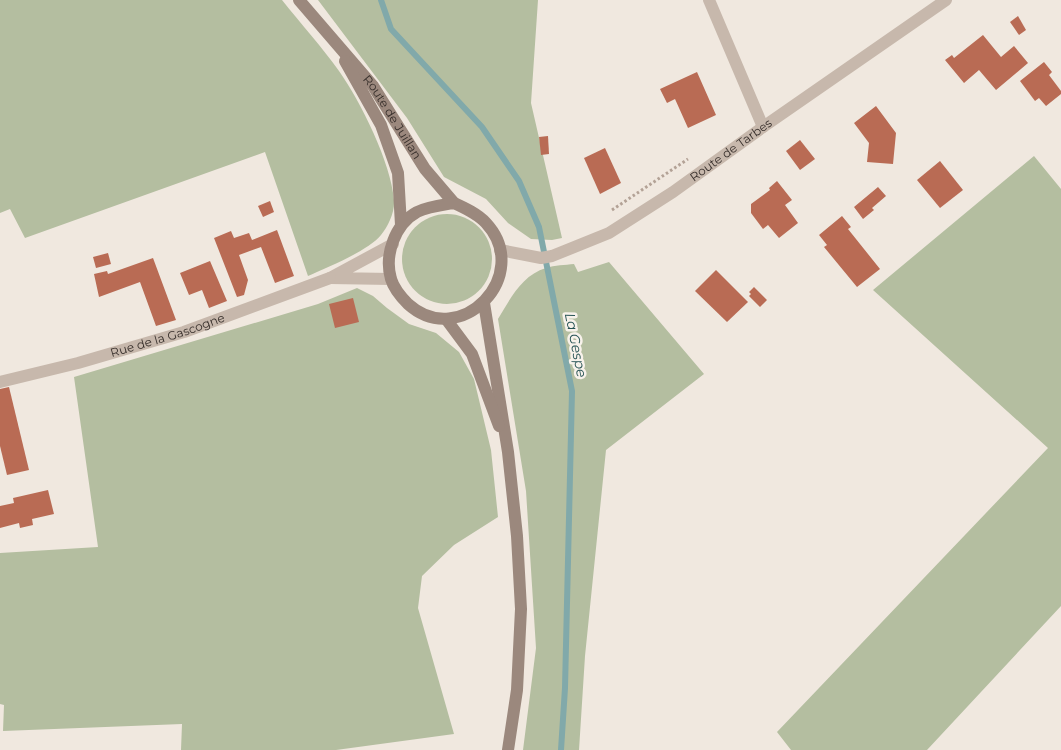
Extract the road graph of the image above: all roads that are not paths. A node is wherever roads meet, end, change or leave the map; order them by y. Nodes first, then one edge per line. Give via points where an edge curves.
1 (299, 0) edge
2 (709, 0) edge
3 (946, 0) edge
4 (328, 33) junction
5 (763, 127) junction
6 (454, 203) junction
7 (401, 225) junction
8 (393, 244) junction
9 (500, 250) junction
10 (330, 278) junction
11 (391, 279) junction
12 (484, 303) junction
13 (446, 319) junction
14 (0, 382) edge
15 (508, 452) junction
16 (508, 750) edge

1 - 4 main road, Route de Juillan
2 - 5 street
3 - 5 street, Route de Tarbes
4 - 6 main road, Route de Juillan via 373,86 425,169
4 - 7 main road, Route de Juillan via 380,125 398,173
5 - 9 street, Route de Tarbes via 617,228 564,253 541,258
6 - 7 main road via 417,212
6 - 9 main road via 485,221
7 - 8 main road
8 - 10 street, Rue de la Gascogne
8 - 11 main road via 388,259
9 - 12 main road via 502,264 498,283
10 - 11 street, Rue de la Gascogne
10 - 14 street, Rue de la Gascogne via 184,332 78,364
11 - 13 main road via 400,296 414,309
12 - 13 main road via 468,314
12 - 15 main road
13 - 15 main road via 472,354
15 - 16 main road via 521,609 517,690

